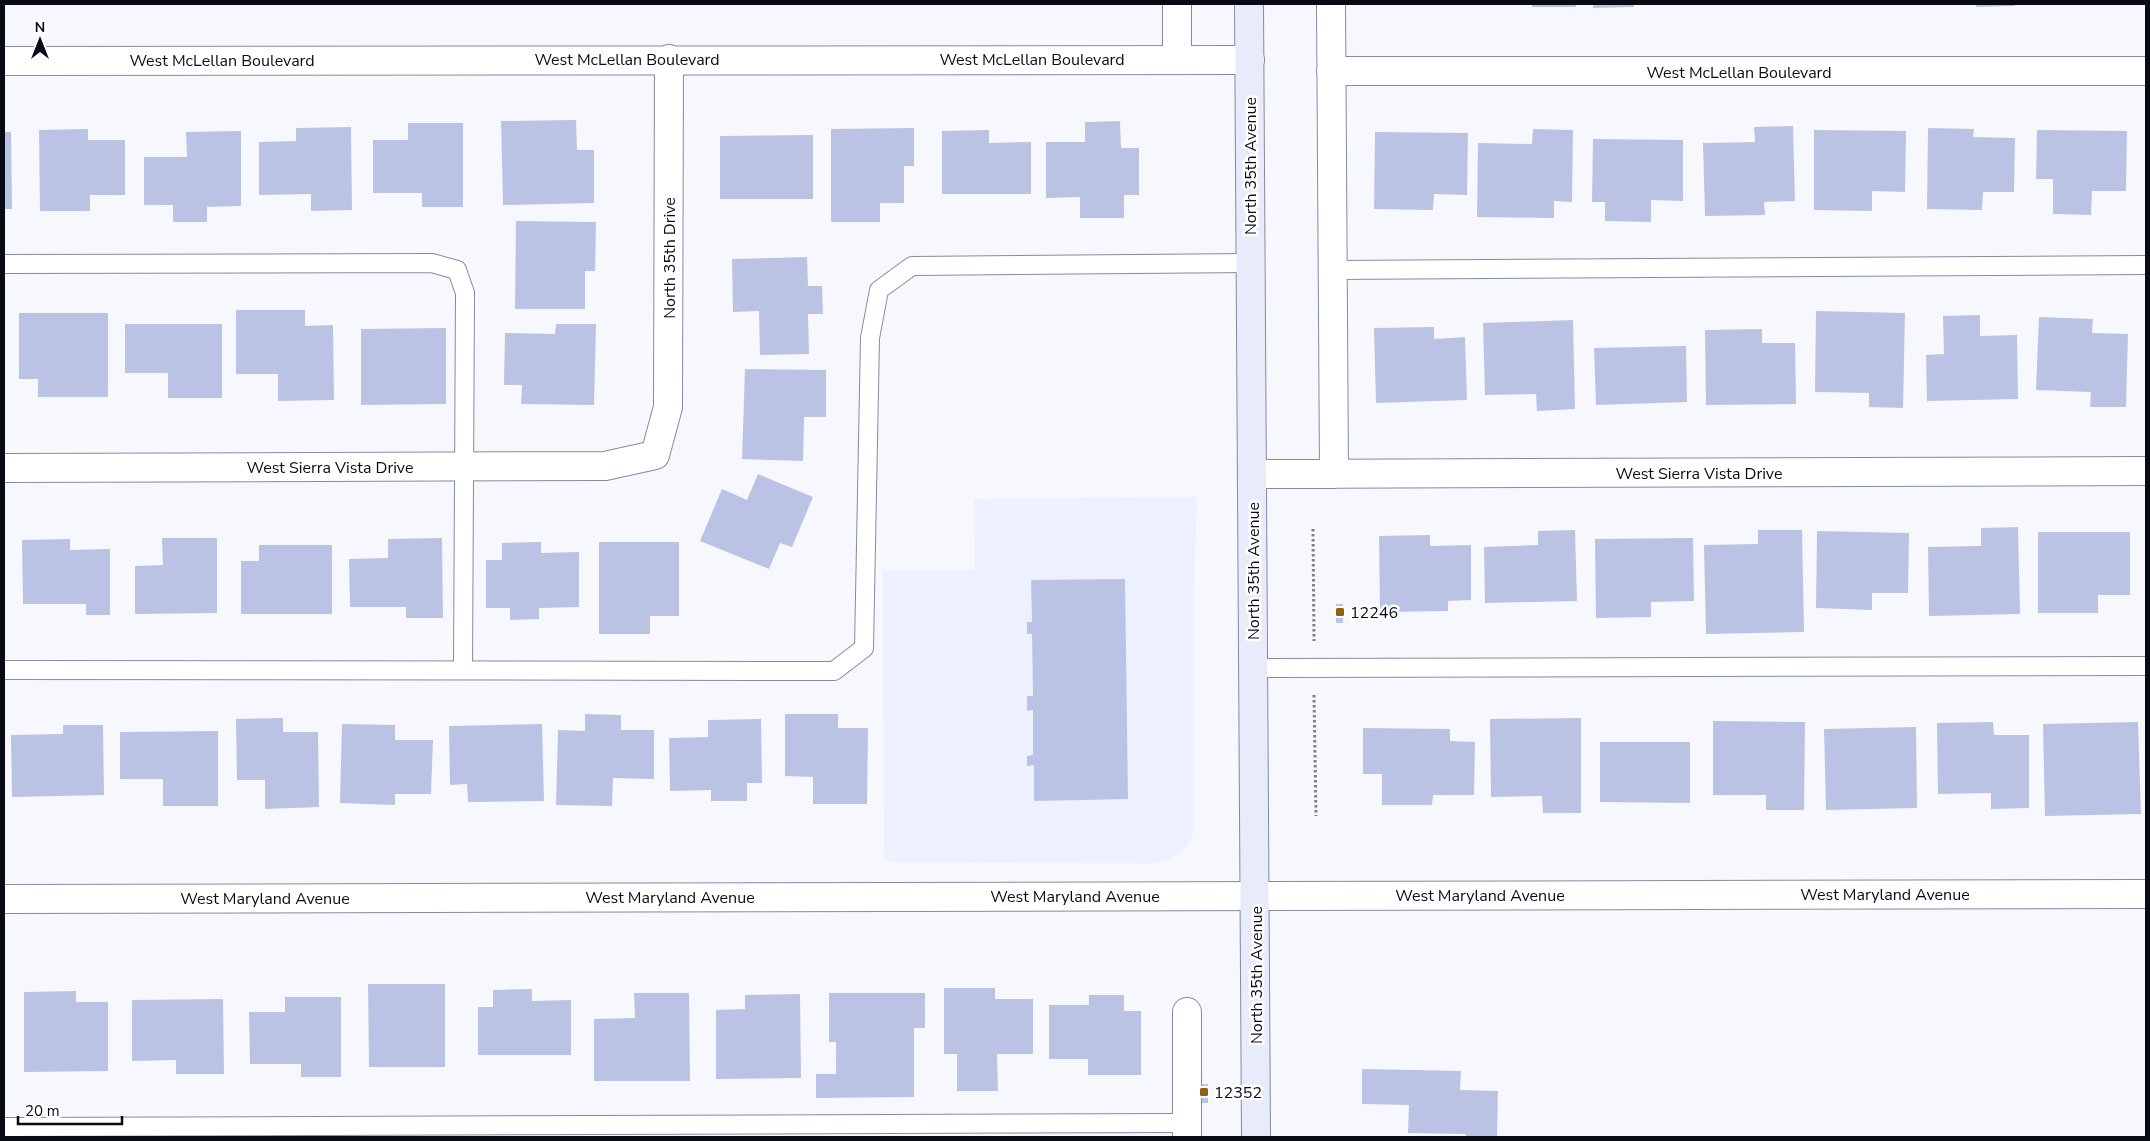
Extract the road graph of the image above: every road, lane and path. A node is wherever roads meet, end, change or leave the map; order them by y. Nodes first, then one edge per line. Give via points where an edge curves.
1 (1177, 4) edge
2 (1249, 4) edge
3 (1331, 4) edge
4 (669, 59) junction
5 (1177, 60) junction
6 (1250, 60) junction
7 (4, 61) edge
8 (2146, 70) edge
9 (1331, 71) junction
10 (1251, 263) junction
11 (4, 264) edge
12 (2146, 265) edge
13 (1333, 270) junction
14 (655, 455) joint
15 (464, 467) junction
16 (4, 468) edge
17 (2146, 471) edge
18 (1252, 474) junction
19 (1334, 474) junction
20 (2146, 666) edge
21 (1254, 668) junction
22 (463, 669) junction
23 (4, 670) edge
24 (2146, 894) edge
25 (1256, 895) junction
26 (4, 899) edge
27 (1187, 1012) dead end
28 (4, 1127) edge
29 (1187, 1130) edge
30 (1256, 1137) edge

1 - 5 street
2 - 6 main road, North 35th Avenue
3 - 9 street
4 - 5 street, West McLellan Boulevard
4 - 7 street, West McLellan Boulevard
4 - 14 street, North 35th Drive via 668,406
5 - 6 street, West McLellan Boulevard
6 - 10 main road, North 35th Avenue
8 - 9 street, West McLellan Boulevard
9 - 13 street
10 - 18 main road, North 35th Avenue
10 - 22 lane via 912,266 878,290 870,338 864,648 834,671
11 - 15 lane via 432,263 457,270 465,293
12 - 13 lane
13 - 19 street
14 - 15 street, West Sierra Vista Drive via 605,466
15 - 16 street, West Sierra Vista Drive
15 - 22 lane
17 - 19 street, West Sierra Vista Drive
18 - 19 street, West Sierra Vista Drive
18 - 21 main road, North 35th Avenue
20 - 21 lane
21 - 25 main road, North 35th Avenue
22 - 23 lane
24 - 25 street, West Maryland Avenue
25 - 26 street, West Maryland Avenue
25 - 30 main road, North 35th Avenue
27 - 29 street
28 - 29 lane

